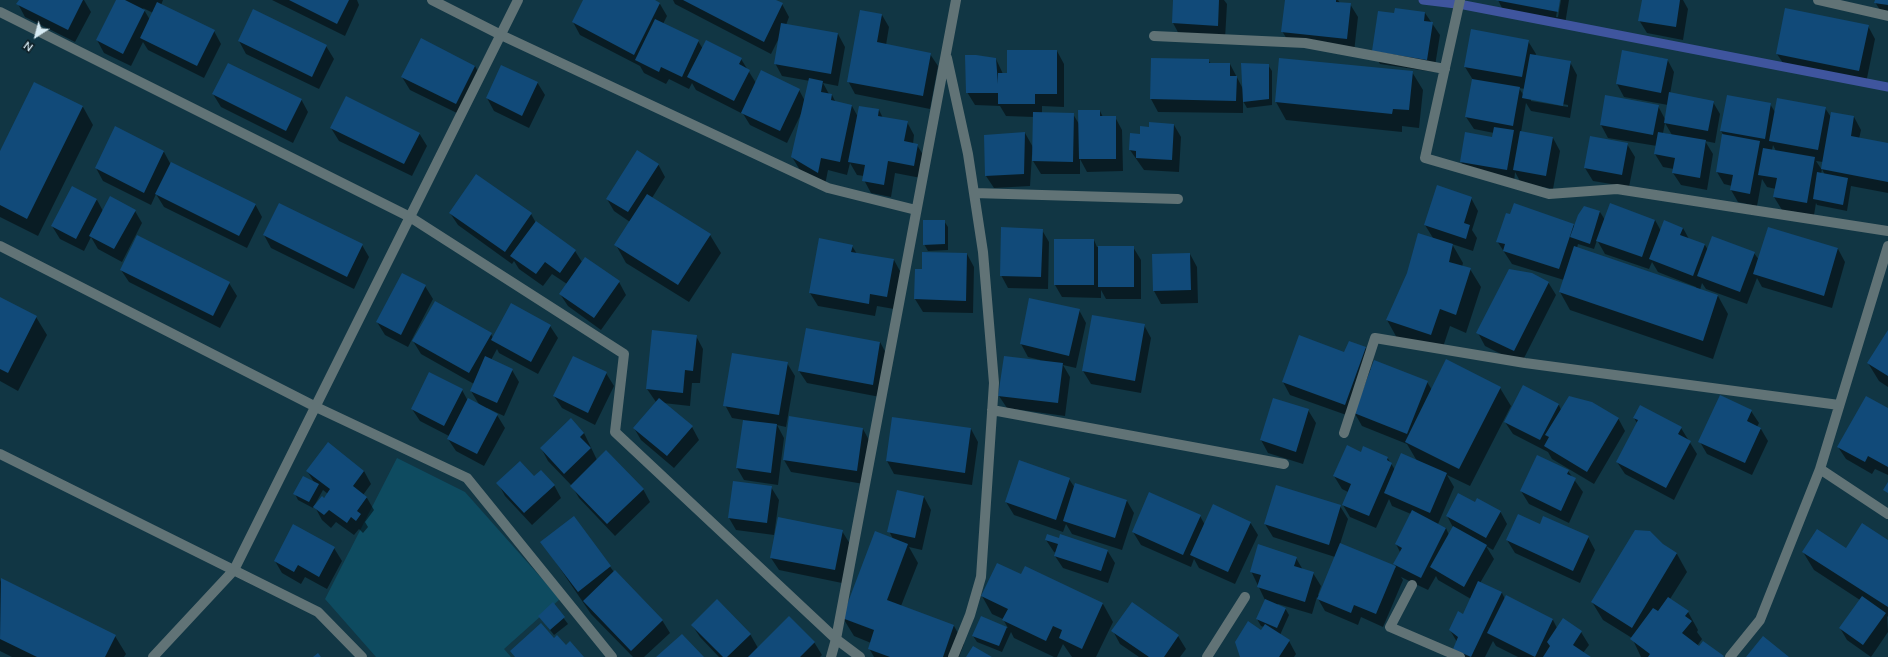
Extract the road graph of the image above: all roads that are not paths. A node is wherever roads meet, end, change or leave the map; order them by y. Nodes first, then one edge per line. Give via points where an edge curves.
1 (432, 0) edge
2 (518, 0) edge
3 (956, 0) edge
4 (1460, 0) edge
5 (1818, 0) edge
6 (0, 12) edge
7 (1888, 16) edge
8 (502, 35) junction
9 (1154, 36) dead end
10 (946, 54) junction
11 (1445, 69) junction
12 (974, 193) junction
13 (1178, 199) dead end
14 (916, 210) junction
15 (410, 217) junction
16 (1888, 231) edge
17 (0, 246) edge
18 (1888, 246) edge
19 (1839, 405) junction
20 (316, 406) junction
21 (992, 410) junction
22 (1344, 432) dead end
23 (0, 454) edge
24 (1284, 464) dead end
25 (1820, 469) junction
26 (1888, 514) edge
27 (234, 570) junction
28 (1412, 585) dead end
29 (1245, 597) dead end
30 (836, 639) junction
31 (153, 657) edge
32 (362, 657) edge
33 (612, 657) edge
34 (831, 657) edge
35 (860, 657) edge
36 (953, 657) edge
37 (1207, 657) edge
38 (1460, 657) edge
39 (1730, 657) edge

1 - 8 street
2 - 8 street
3 - 10 street
4 - 11 street
5 - 7 street
6 - 15 street
8 - 14 street via 828,188
8 - 15 street
9 - 11 street via 1305,43
10 - 12 street
10 - 14 street
11 - 16 street via 1425,158 1549,194 1617,189
12 - 13 street
12 - 21 street via 984,267 994,384
14 - 30 street
15 - 20 street
15 - 30 street via 624,354 615,432
17 - 20 street
18 - 19 street
19 - 22 street via 1525,362 1375,338
19 - 25 street
20 - 27 street
20 - 33 street via 467,478
21 - 24 street
21 - 36 street via 981,577 970,615
23 - 27 street
25 - 26 street
25 - 39 street via 1760,620
27 - 31 street
27 - 32 street via 318,612
28 - 38 street via 1390,627
29 - 37 street
30 - 34 street
30 - 35 street

